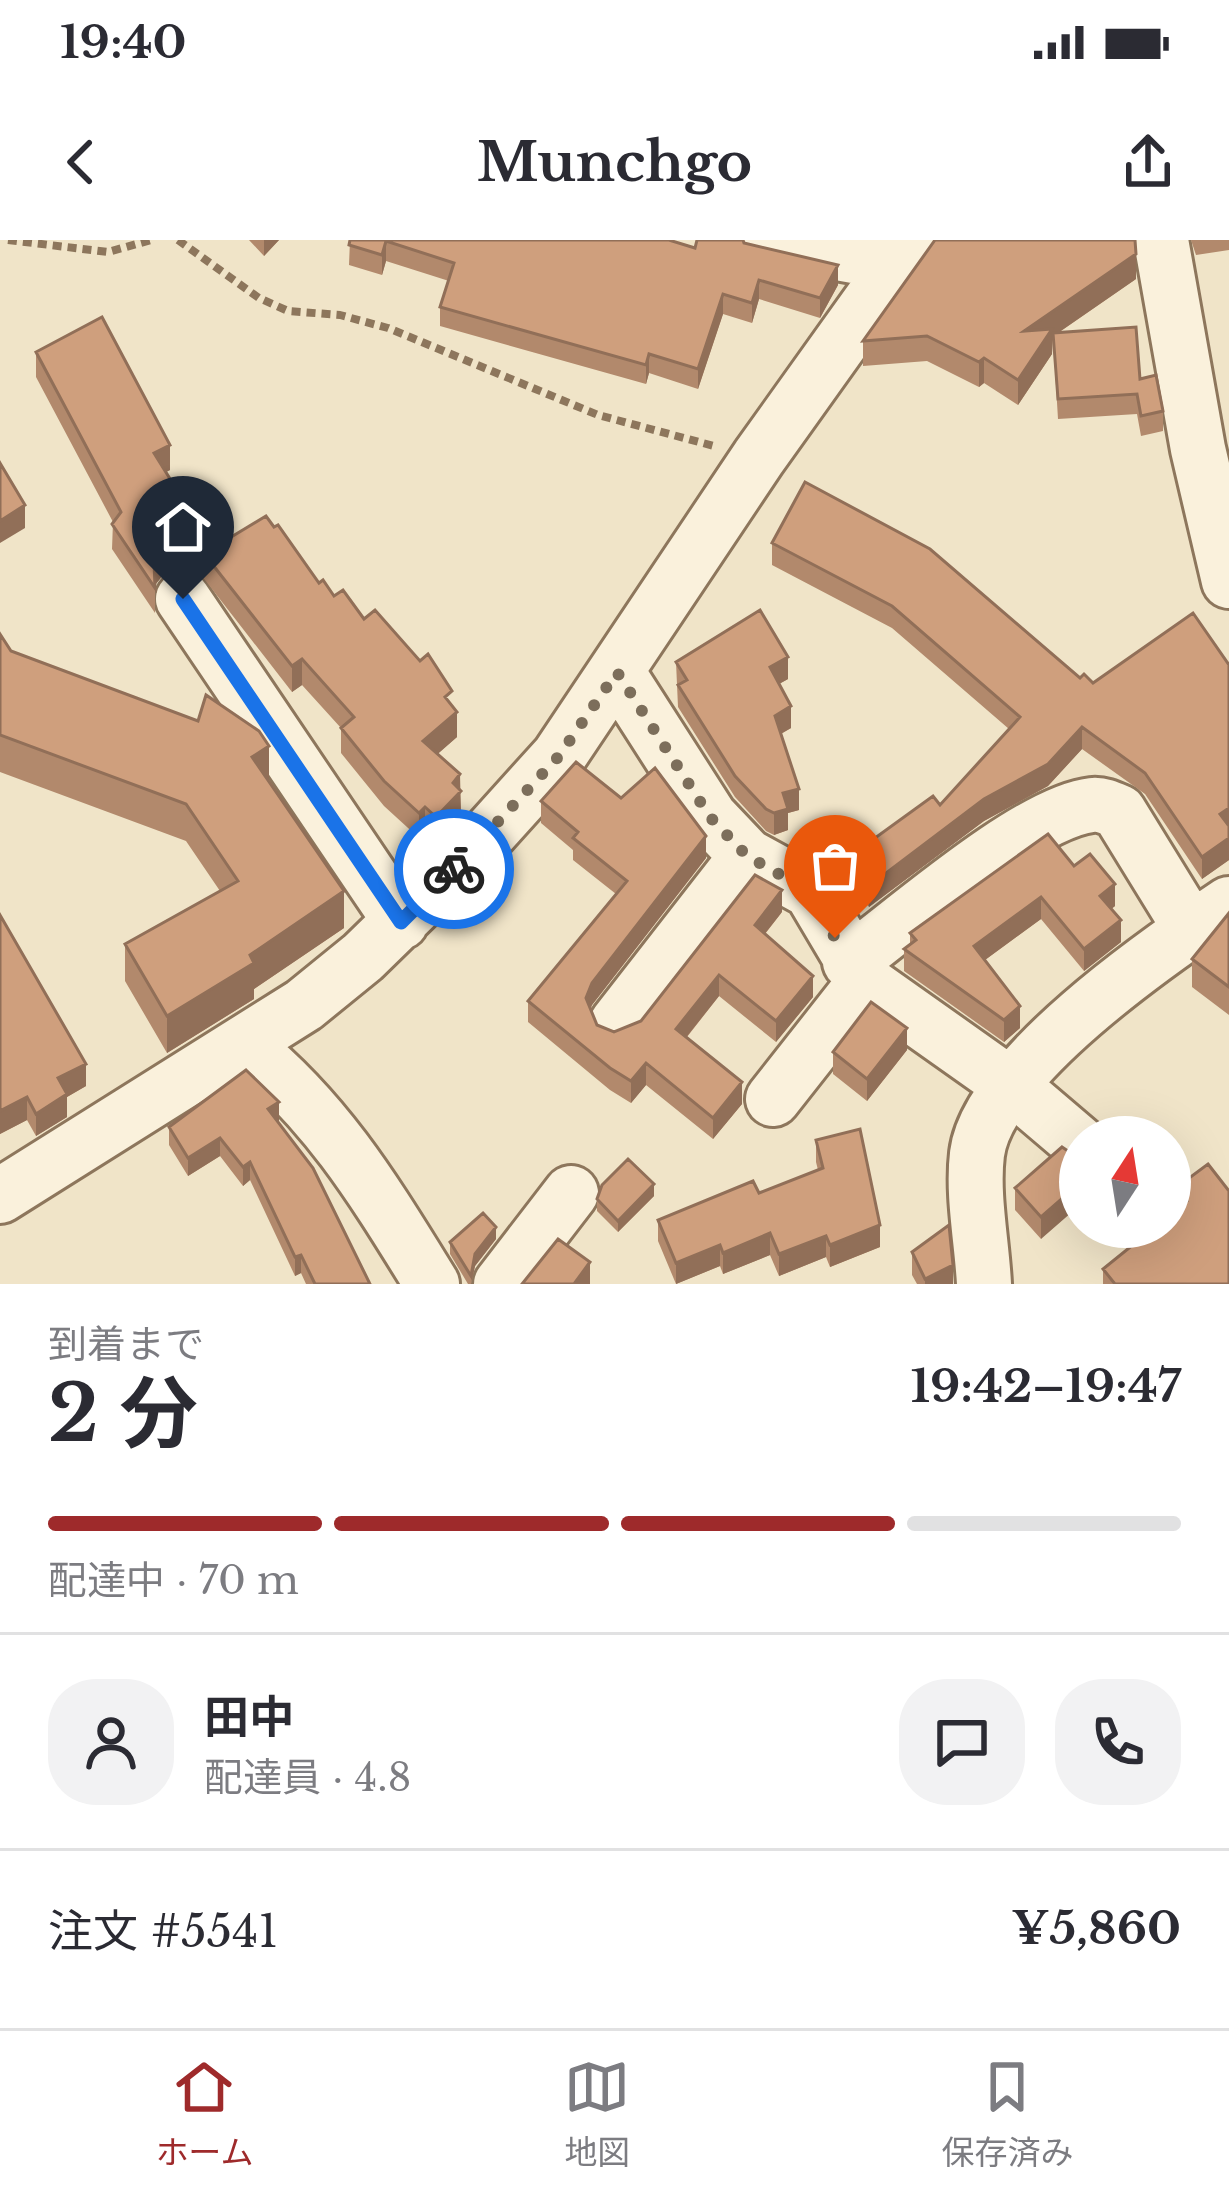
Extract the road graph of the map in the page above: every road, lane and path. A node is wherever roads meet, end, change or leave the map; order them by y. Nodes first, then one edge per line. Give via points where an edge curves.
1 (8, 240) edge
2 (152, 240) edge
3 (178, 240) edge
4 (765, 240) edge
5 (1161, 240) edge
6 (906, 252) edge
7 (759, 457) junction
8 (1229, 581) edge
9 (183, 599) dead end
10 (617, 672) junction
11 (747, 856) junction
12 (1217, 916) edge
13 (401, 922) junction
14 (857, 972) junction
15 (617, 1023) dead end
16 (246, 1047) junction
17 (1012, 1086) junction
18 (773, 1099) dead end
19 (1059, 1126) edge
20 (571, 1193) dead end
21 (0, 1196) edge
22 (433, 1284) edge
23 (501, 1284) edge
24 (984, 1284) edge

1 - 2 path via 108,252
3 - 7 path via 288,310 388,328 598,415
4 - 6 street
5 - 8 street
6 - 7 street
7 - 10 street
9 - 13 street
10 - 11 street via 710,817
10 - 13 street via 559,756
11 - 14 street via 811,892
11 - 15 street
12 - 14 street via 1119,812 1098,803 1063,812 1006,848
12 - 17 street via 1117,980
13 - 16 street
14 - 17 street
14 - 18 street
16 - 21 street
16 - 22 street via 301,1091
17 - 19 street
17 - 24 street via 988,1114 976,1154
20 - 23 street

